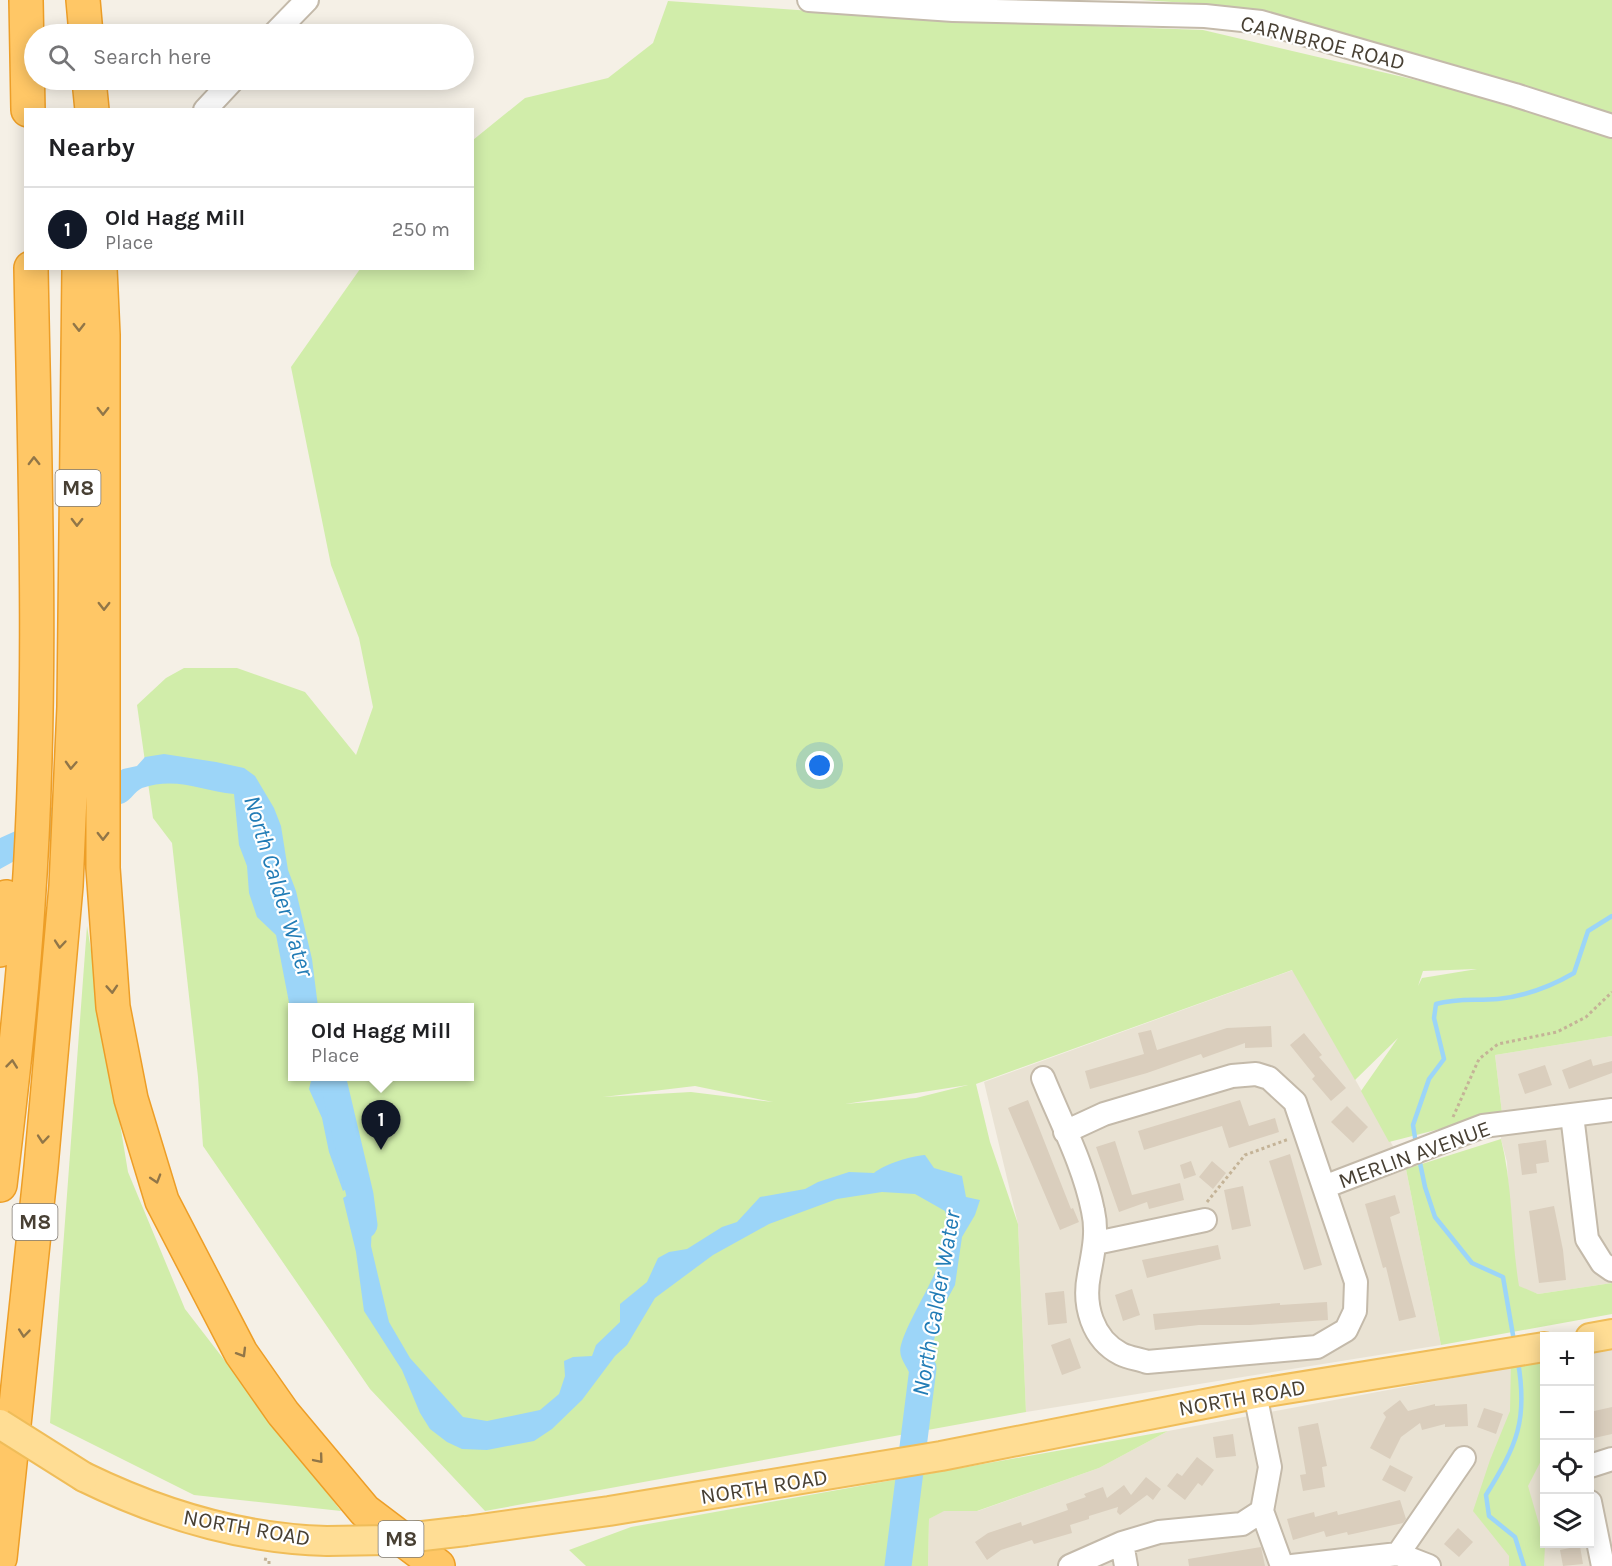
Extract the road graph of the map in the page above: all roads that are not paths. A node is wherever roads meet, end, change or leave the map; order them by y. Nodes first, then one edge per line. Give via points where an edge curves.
1 (26, 0) edge
2 (81, 0) edge
3 (307, 0) edge
4 (809, 0) edge
5 (26, 24) edge
6 (80, 24) edge
7 (85, 24) edge
8 (284, 24) edge
9 (28, 90) edge
10 (79, 90) edge
11 (90, 90) edge
12 (223, 90) edge
13 (28, 108) edge
14 (79, 108) edge
15 (92, 108) edge
16 (207, 108) edge
17 (1612, 126) edge
18 (31, 270) edge
19 (79, 270) edge
20 (100, 270) edge
21 (17, 910) junction
22 (0, 950) edge
23 (1043, 1078) dead end
24 (1612, 1110) edge
25 (1572, 1115) junction
26 (1065, 1132) junction
27 (0, 1185) edge
28 (1324, 1187) junction
29 (1205, 1220) road end
30 (1096, 1243) junction
31 (1612, 1270) edge
32 (1612, 1334) edge
33 (1594, 1337) edge
34 (1540, 1348) edge
35 (1255, 1394) junction
36 (0, 1424) edge
37 (1464, 1458) dead end
38 (1612, 1460) edge
39 (1594, 1465) edge
40 (1262, 1510) junction
41 (1594, 1522) edge
42 (1122, 1543) junction
43 (1398, 1554) junction
44 (0, 1558) edge
45 (438, 1566) edge
46 (1070, 1566) edge
47 (1126, 1566) edge
48 (1282, 1566) edge
49 (1292, 1566) edge
50 (1430, 1566) edge
51 (1603, 1566) edge

1 - 5 highway
2 - 6 highway
2 - 7 highway
3 - 8 street
4 - 17 street, CARNBROE ROAD via 953,10 1205,16 1261,22 1515,94
9 - 13 highway
10 - 14 highway
11 - 15 highway
12 - 16 street
21 -> 18 highway, M8 via 36,561
19 -> 44 highway, M8 via 74,707 66,886
20 -> 45 highway, M8 via 103,868 113,1007 131,1099 162,1201 241,1353 283,1413 365,1511
21 - 22 highway, M8
27 -> 21 highway, M8
23 - 26 street
24 - 25 street, MERLIN AVENUE
25 - 28 street, MERLIN AVENUE via 1483,1126
25 - 31 street via 1587,1239 1602,1263
26 - 28 street via 1104,1114 1232,1076 1256,1074 1269,1078 1295,1102
26 - 30 street via 1093,1211
28 - 30 street via 1356,1282 1357,1297 1346,1330 1317,1347 1148,1362 1122,1355 1100,1335 1088,1305 1088,1277
29 - 30 street
32 - 33 main road
34 - 35 main road, NORTH ROAD
35 - 36 main road, NORTH ROAD, bridge via 941,1456 609,1511 388,1540 327,1541 250,1533 193,1520 139,1502 84,1476
35 - 40 street via 1270,1467
37 - 43 street
38 - 39 street
40 - 42 street via 1242,1524 1159,1532
40 - 48 street
41 - 51 street
42 - 46 street
42 - 47 street
43 - 49 street
43 - 50 street

